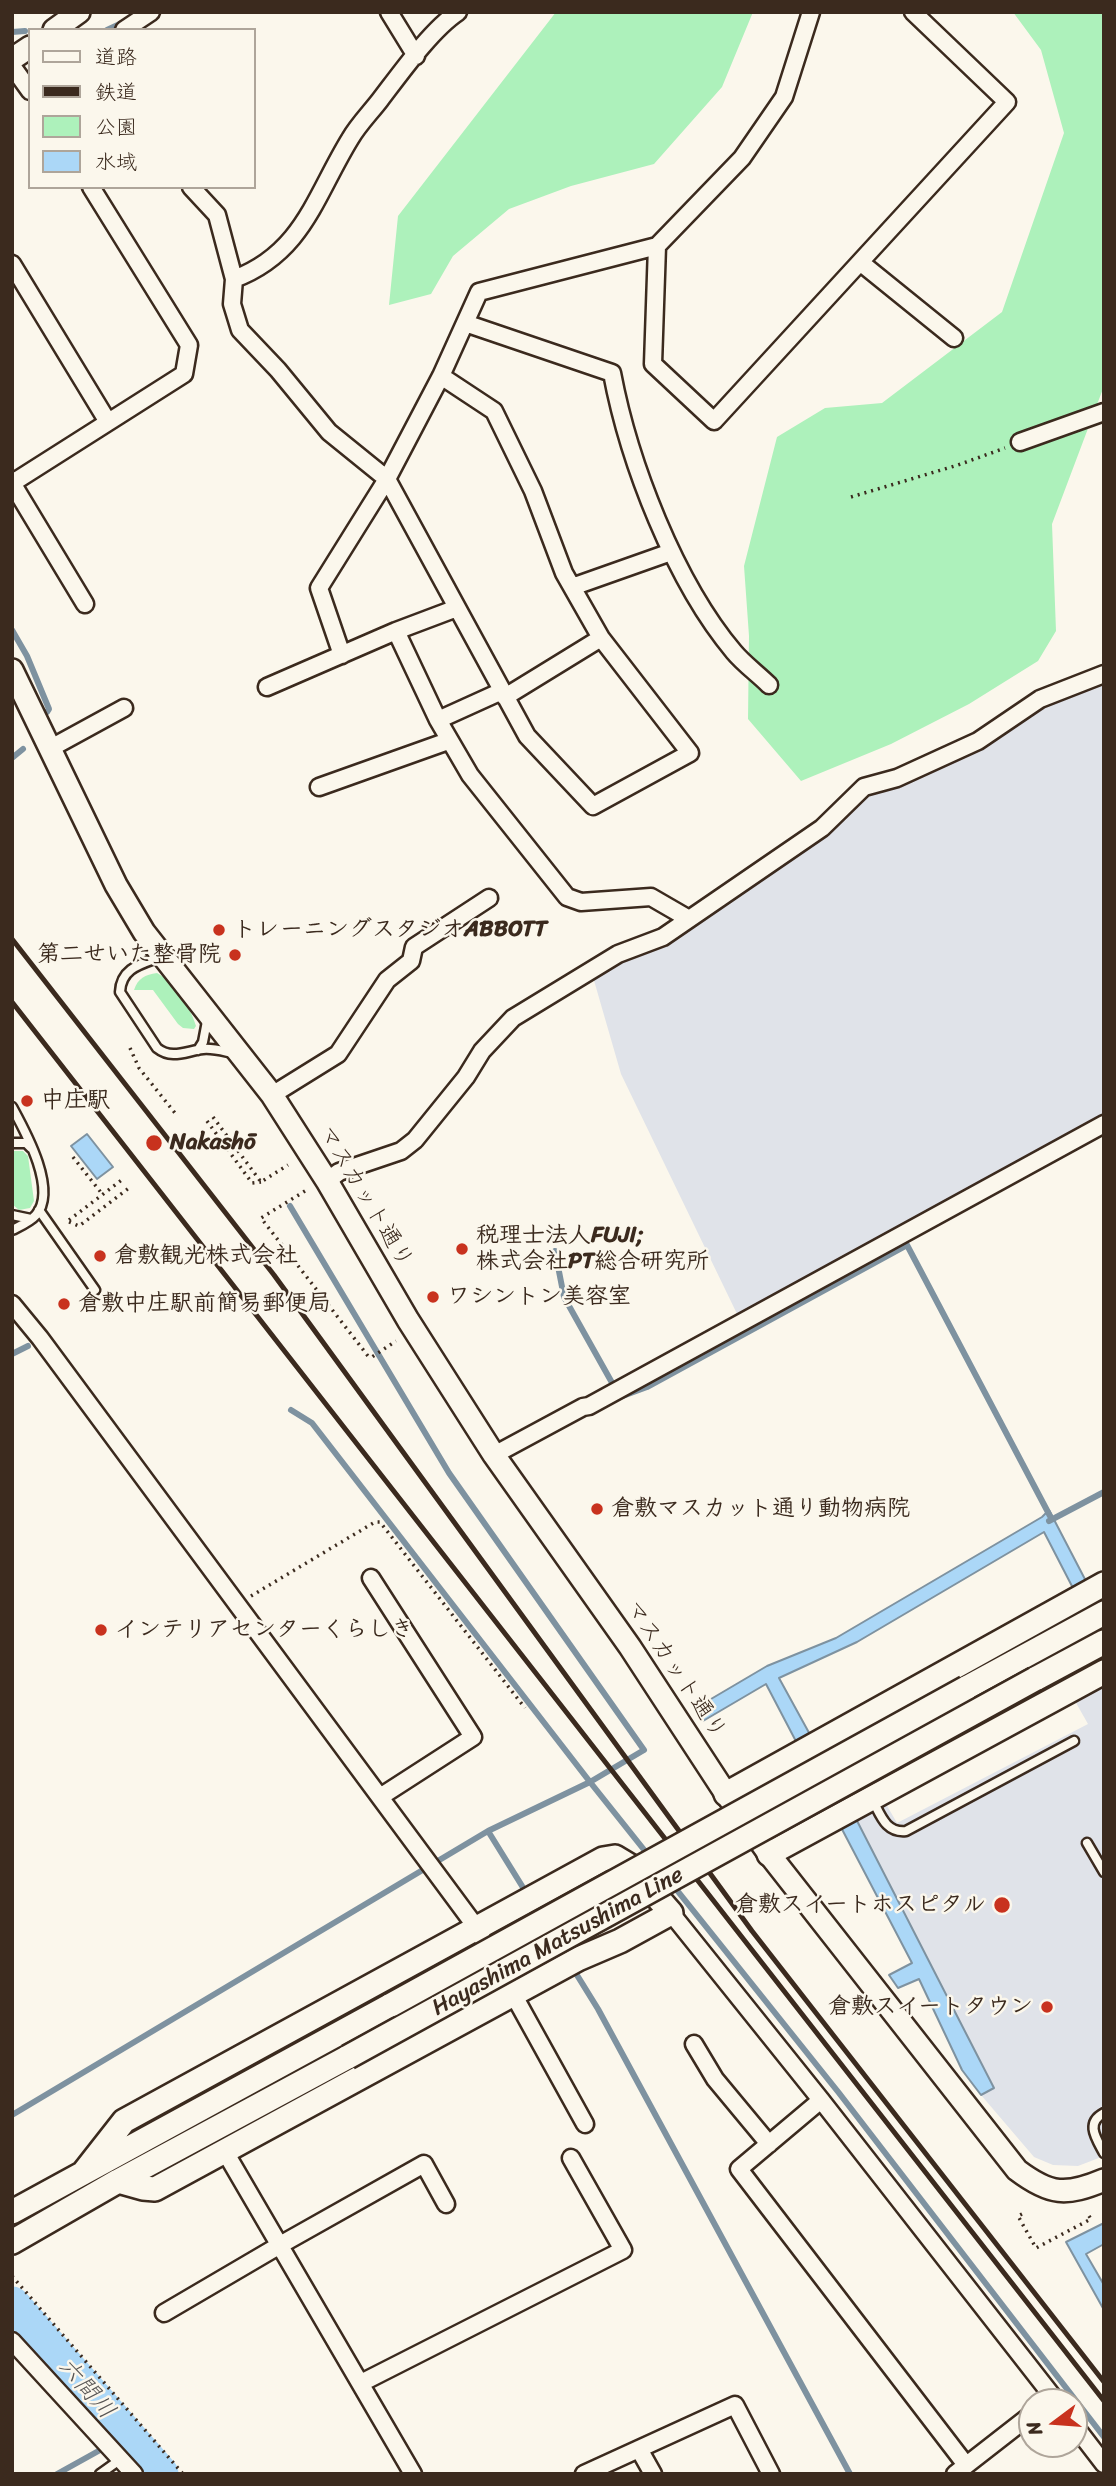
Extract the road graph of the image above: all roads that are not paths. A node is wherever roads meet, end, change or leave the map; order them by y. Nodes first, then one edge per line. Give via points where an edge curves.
1 (79, 12) edge
2 (150, 12) edge
3 (389, 12) edge
4 (458, 12) edge
5 (811, 12) edge
6 (913, 12) edge
7 (57, 28) edge
8 (127, 28) edge
9 (28, 48) edge
10 (416, 55) junction
11 (12, 59) edge
12 (12, 66) edge
13 (28, 88) edge
14 (92, 189) edge
15 (193, 189) edge
16 (657, 246) junction
17 (860, 262) junction
18 (12, 264) edge
19 (234, 279) junction
20 (465, 323) junction
21 (954, 338) dead end
22 (441, 376) junction
23 (1104, 412) edge
24 (108, 422) junction
25 (1020, 442) road end
26 (387, 479) junction
27 (13, 482) edge
28 (671, 552) junction
29 (572, 587) junction
30 (85, 604) dead end
31 (457, 608) junction
32 (396, 631) junction
33 (601, 638) junction
34 (342, 655) junction
35 (12, 670) edge
36 (1104, 674) edge
37 (769, 685) dead end
38 (267, 687) dead end
39 (504, 694) junction
40 (124, 708) dead end
41 (438, 720) junction
42 (449, 741) junction
43 (49, 749) junction
44 (318, 787) dead end
45 (489, 898) dead end
46 (690, 919) junction
47 (163, 956) junction
48 (208, 1014) junction
49 (198, 1050) junction
50 (239, 1054) junction
51 (272, 1095) junction
52 (12, 1107) edge
53 (1102, 1130) edge
54 (12, 1143) edge
55 (35, 1151) junction
56 (327, 1181) junction
57 (39, 1210) junction
58 (12, 1215) edge
59 (31, 1219) junction
60 (12, 1230) edge
61 (95, 1290) dead end
62 (12, 1304) edge
63 (494, 1455) junction
64 (371, 1578) dead end
65 (1091, 1591) edge
66 (1099, 1616) edge
67 (1103, 1642) edge
68 (1104, 1672) edge
69 (1073, 1741) dead end
70 (726, 1794) junction
71 (380, 1797) junction
72 (863, 1803) junction
73 (1087, 1843) dead end
74 (769, 1854) junction
75 (1104, 1872) edge
76 (671, 1913) junction
77 (476, 1927) junction
78 (513, 1995) junction
79 (694, 2044) dead end
80 (821, 2100) junction
81 (1104, 2113) edge
82 (585, 2124) dead end
83 (769, 2144) junction
84 (225, 2150) junction
85 (1104, 2152) edge
86 (571, 2158) dead end
87 (84, 2172) junction
88 (1104, 2180) edge
89 (118, 2181) junction
90 (446, 2204) dead end
91 (12, 2212) edge
92 (14, 2236) edge
93 (280, 2245) junction
94 (164, 2313) dead end
95 (12, 2341) edge
96 (360, 2383) junction
97 (1044, 2388) edge
98 (1018, 2425) edge
99 (1088, 2444) edge
100 (639, 2449) junction
101 (121, 2459) junction
102 (1104, 2465) edge
103 (961, 2469) edge
104 (100, 2474) edge
105 (134, 2474) edge
106 (413, 2474) edge
107 (584, 2474) edge
108 (653, 2474) edge
109 (771, 2474) edge

1 - 7 street
2 - 8 street
3 - 10 street
4 - 10 street
5 - 16 street via 784,97 742,158
6 - 17 street via 1007,102
9 - 11 street
10 - 19 street via 351,137 297,231 275,257
12 - 13 street
14 - 24 street via 190,345 184,374
15 - 19 street via 217,215
16 - 17 street via 653,363 714,421
16 - 20 street via 479,292
17 - 21 street
18 - 24 street
19 - 26 street via 232,304 240,330 329,432
20 - 22 street
20 - 28 street via 612,373 644,485
22 - 26 street
22 - 29 street via 494,411
23 - 25 street
24 - 27 street
26 - 31 street
26 - 34 street via 319,588
27 - 30 street
28 - 29 street
28 - 37 street via 735,654
29 - 33 street
31 - 32 street
31 - 39 street
32 - 34 street
32 - 41 street
33 - 39 street
33 - 39 street via 690,753 593,806 527,736
34 - 38 street
35 - 43 street, マスカット通り
36 - 46 street via 1040,699 978,741 897,778 864,787 822,828
39 - 41 street
40 - 43 street
41 - 42 street
42 - 44 street
42 - 46 street via 470,775 567,897 581,902 651,897
43 - 47 street, マスカット通り via 117,885
45 - 51 street via 414,947 411,961 387,980 338,1054
46 - 56 street via 663,937 618,954 513,1018 482,1051 415,1140 401,1151 339,1172
47 - 48 street, マスカット通り
47 - 49 lane via 132,968 120,983 120,992 157,1048 175,1055
48 - 49 lane
48 - 50 street, マスカット通り
49 - 50 lane
50 - 51 street, マスカット通り
51 - 56 street, マスカット通り
52 - 55 lane
53 - 63 street
54 - 55 lane via 26,1143
55 - 57 lane via 41,1179
56 - 63 street, マスカット通り
57 - 59 lane
57 - 61 lane
58 - 59 lane
59 - 60 lane
62 - 71 street
63 - 70 street, マスカット通り via 630,1647
64 - 71 street via 473,1737
65 - 70 main road
66 - 87 main road, Hayashima Matsushima Line, bridge
67 - 89 main road, Hayashima Matsushima Line, bridge
68 - 72 main road
69 - 72 lane via 906,1831 888,1828
70 - 74 street, マスカット通り
71 - 77 street
72 - 74 main road
73 - 75 lane
74 - 88 street, マスカット通り via 1017,2170 1051,2191 1070,2192
76 - 77 main road via 630,1866 615,1857 603,1859
76 - 78 main road
76 - 80 street
77 - 78 street
77 - 87 main road via 124,2121
78 - 82 street
78 - 84 main road
79 - 83 street via 715,2079
80 - 83 street
80 - 97 street
81 - 85 lane via 1097,2116 1092,2132
83 - 103 street via 739,2169
84 - 89 main road via 155,2189
84 - 93 street
86 - 96 street via 623,2250
87 - 91 main road, Hayashima Matsushima Line
89 - 92 main road, Hayashima Matsushima Line
90 - 93 street via 424,2164
93 - 94 street
93 - 96 street
95 - 101 street
96 - 106 street
98 - 103 street
99 - 102 street
100 - 107 street
100 - 108 street
100 - 109 street via 734,2405
101 - 104 lane
101 - 105 street

